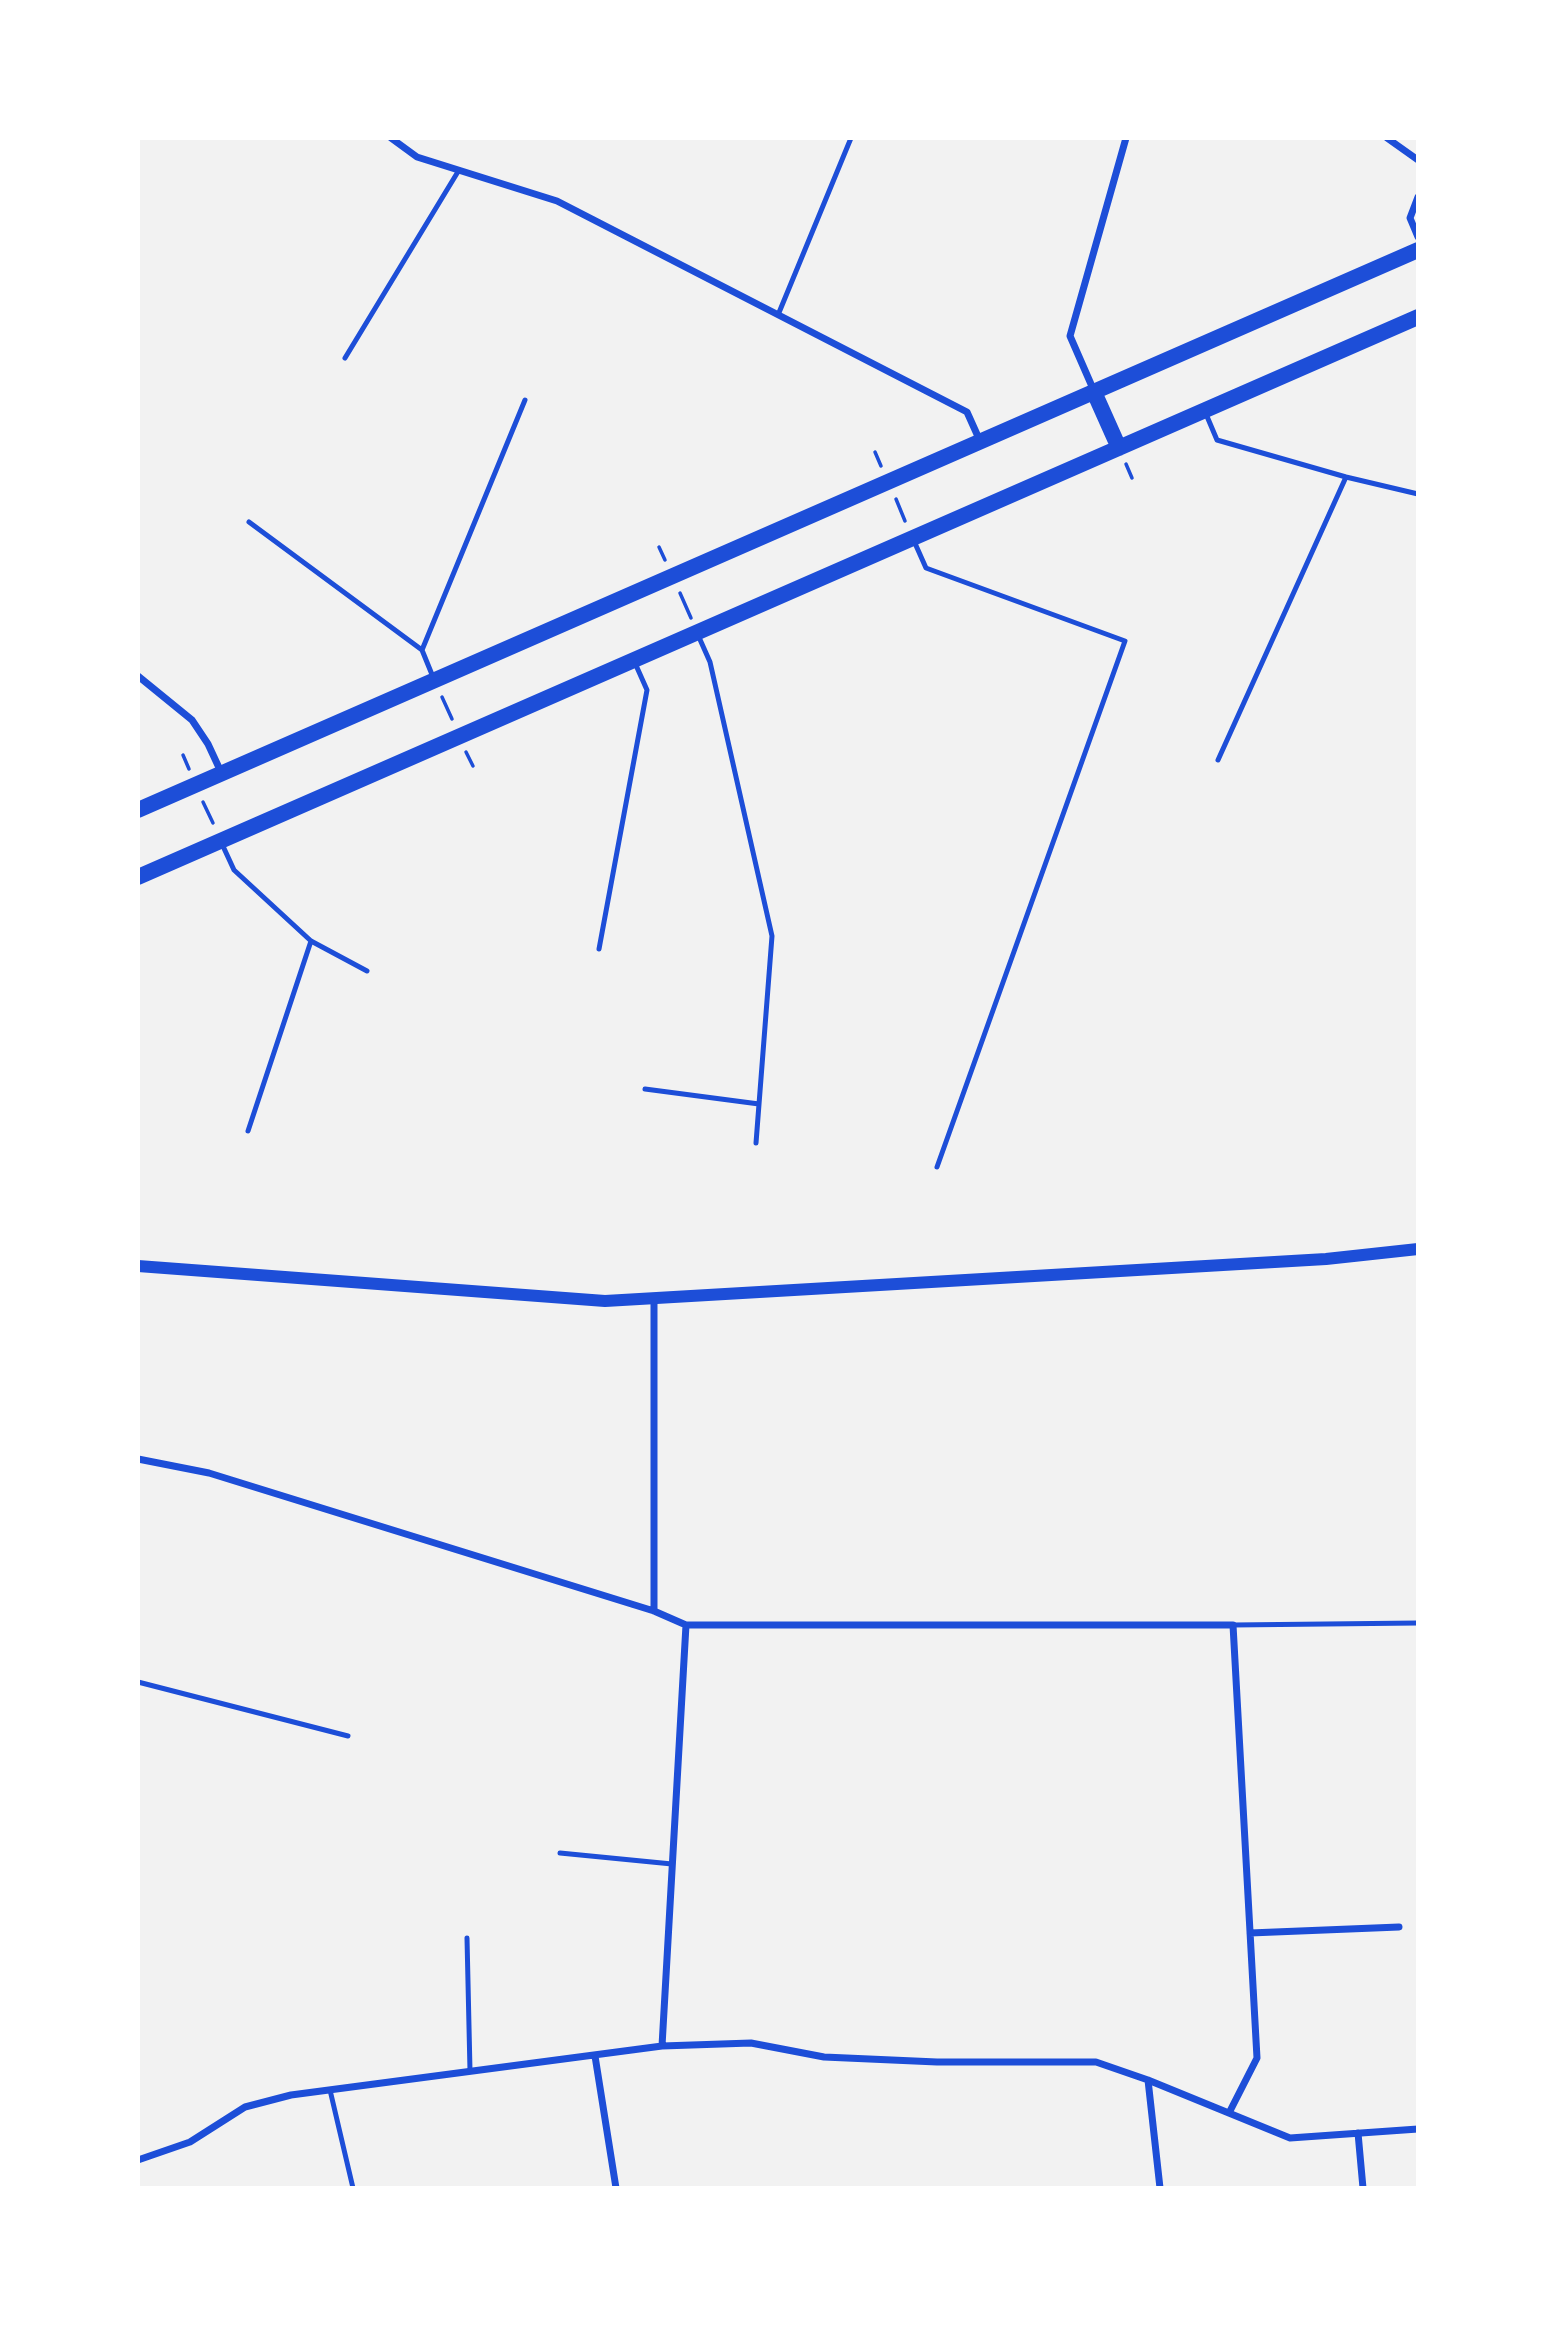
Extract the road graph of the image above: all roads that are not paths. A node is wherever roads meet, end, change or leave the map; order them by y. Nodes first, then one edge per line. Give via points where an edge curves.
1 (391, 138) edge
2 (851, 138) edge
3 (1126, 138) edge
4 (1387, 138) edge
5 (1418, 160) edge
6 (459, 170) junction
7 (1418, 197) edge
8 (1418, 237) edge
9 (1418, 250) edge
10 (778, 315) junction
11 (1418, 317) edge
12 (345, 358) dead end
13 (1094, 392) junction
14 (525, 400) dead end
15 (1204, 411) junction
16 (980, 442) junction
17 (1119, 448) junction
18 (1346, 477) junction
19 (1418, 494) edge
20 (249, 522) dead end
21 (913, 538) junction
22 (697, 632) junction
23 (422, 650) junction
24 (634, 660) junction
25 (138, 676) edge
26 (435, 680) junction
27 (1217, 760) dead end
28 (222, 773) junction
29 (138, 810) edge
30 (221, 841) junction
31 (138, 877) edge
32 (311, 941) junction
33 (599, 948) dead end
34 (367, 971) dead end
35 (645, 1089) dead end
36 (759, 1104) junction
37 (248, 1131) dead end
38 (756, 1143) dead end
39 (937, 1167) dead end
40 (1418, 1249) edge
41 (138, 1266) edge
42 (654, 1298) junction
43 (138, 1459) edge
44 (654, 1611) junction
45 (1418, 1623) edge
46 (686, 1625) junction
47 (1233, 1625) junction
48 (138, 1682) edge
49 (348, 1736) dead end
50 (560, 1853) dead end
51 (672, 1864) junction
52 (1399, 1927) dead end
53 (1250, 1933) junction
54 (467, 1938) dead end
55 (662, 2046) junction
56 (595, 2056) junction
57 (470, 2071) junction
58 (1148, 2080) junction
59 (330, 2090) junction
60 (1229, 2113) junction
61 (1418, 2129) edge
62 (1359, 2133) junction
63 (138, 2160) edge
64 (353, 2188) edge
65 (616, 2188) edge
66 (1160, 2188) edge
67 (1363, 2188) edge

1 - 6 street via 417,157
2 - 10 lane
3 - 13 street via 1070,336
4 - 5 street
6 - 10 street via 557,201
6 - 12 lane
7 - 8 street via 1410,219
9 - 13 main road
10 - 16 street via 967,412
11 - 15 main road
13 - 16 main road
13 - 17 main road
14 - 23 lane
15 - 17 main road
15 - 18 lane via 1217,440
16 - 26 main road
17 - 21 main road
18 - 19 lane
18 - 27 lane
20 - 23 lane
21 - 22 main road
21 - 39 lane via 926,568 1125,641
22 - 24 main road
22 - 36 lane via 710,662 772,936
23 - 26 lane
24 - 30 main road
24 - 33 lane via 646,690
25 - 28 street via 192,720
26 - 28 main road
28 - 29 main road
30 - 31 main road
30 - 32 lane via 234,870
32 - 34 lane
32 - 37 lane
35 - 36 lane
36 - 38 lane
40 - 42 street via 1326,1259
41 - 42 street via 605,1301
42 - 44 street
43 - 44 street via 209,1473
44 - 46 street
45 - 47 lane
46 - 47 street
46 - 51 street
47 - 53 street
48 - 49 lane
50 - 51 lane
51 - 55 street
52 - 53 street
53 - 60 street via 1256,2058
54 - 57 lane
55 - 56 street
55 - 58 street via 751,2043 824,2057 1096,2062
56 - 57 street
56 - 65 street
57 - 59 street
58 - 60 street
58 - 66 street
59 - 63 street via 245,2107 190,2142
59 - 64 lane
60 - 62 street via 1290,2138
61 - 62 street
62 - 67 street

